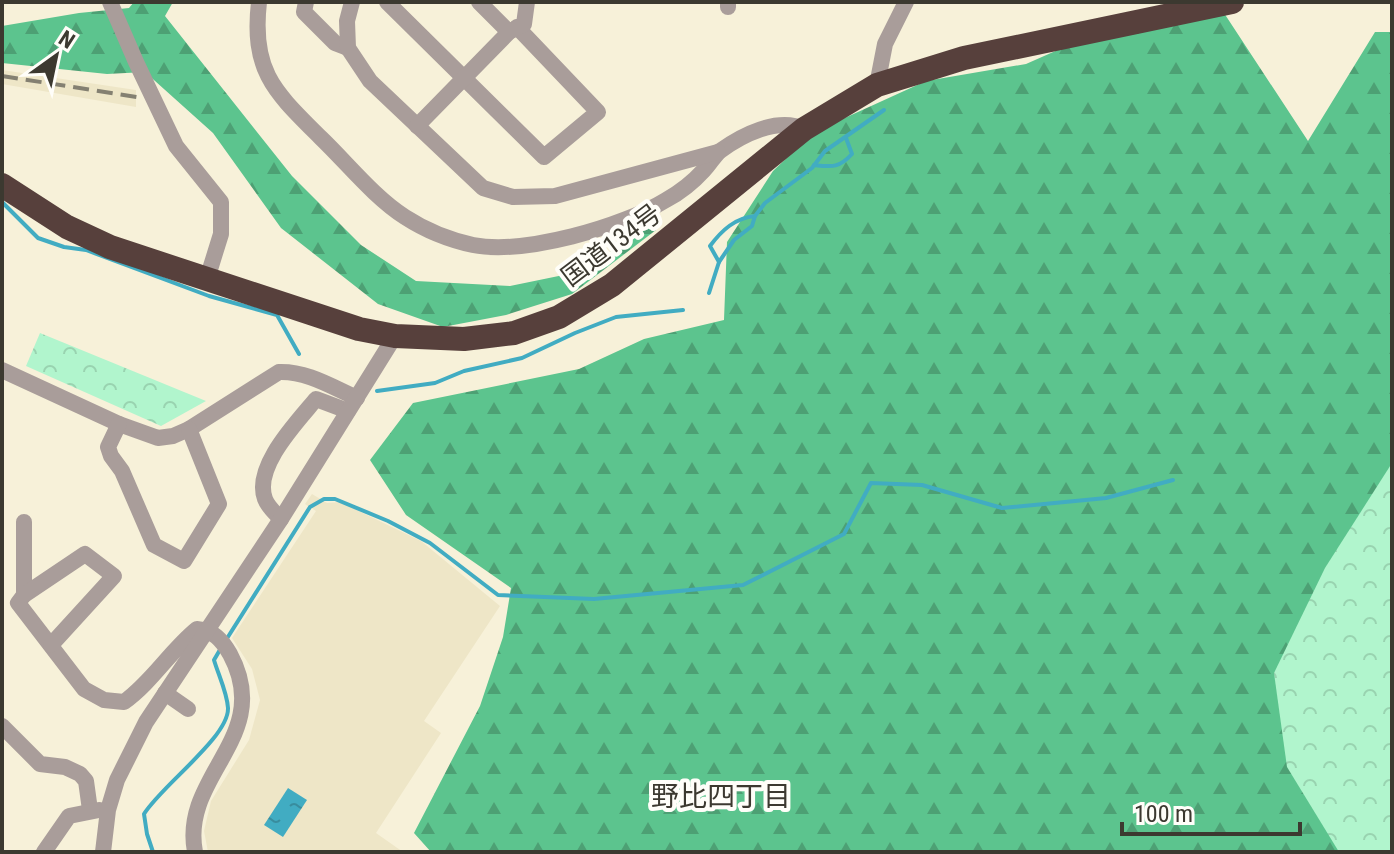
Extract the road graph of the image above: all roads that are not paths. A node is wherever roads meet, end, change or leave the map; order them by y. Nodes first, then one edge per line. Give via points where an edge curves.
1 (110, 2) edge
2 (259, 2) edge
3 (306, 2) edge
4 (352, 2) edge
5 (387, 2) edge
6 (479, 2) edge
7 (527, 2) edge
8 (906, 2) edge
9 (1232, 2) edge
10 (513, 30) junction
11 (348, 48) junction
12 (465, 78) junction
13 (877, 85) junction
14 (417, 126) junction
15 (804, 129) junction
16 (718, 152) junction
17 (2, 185) edge
18 (207, 279) junction
19 (395, 336) junction
20 (2, 370) edge
21 (352, 404) junction
22 (119, 424) junction
23 (189, 429) junction
24 (281, 519) junction
25 (24, 522) dead end
26 (24, 595) junction
27 (218, 639) junction
28 (51, 645) junction
29 (165, 693) junction
30 (188, 709) dead end
31 (2, 726) edge
32 (90, 810) junction
33 (108, 810) junction
34 (44, 852) edge
35 (103, 852) edge
36 (195, 852) edge

1 - 18 street via 176,146 221,202 221,234
2 - 16 street via 257,49 268,80 382,198 439,235 474,245 506,246 630,220 669,199
3 - 11 street via 304,12 335,43
4 - 11 street
5 - 12 street
6 - 10 street
7 - 10 street via 524,24
8 - 13 street via 885,44
9 - 13 highway, 国道134号 via 964,58
10 - 12 street
10 - 12 street via 598,112 544,157
11 - 14 street via 370,81
12 - 14 street
13 - 15 highway, 国道134号
14 - 16 street via 483,188 513,197 555,196
15 - 16 street via 773,125
15 - 19 highway, 国道134号 via 612,285 559,317 514,333 464,339
17 - 18 highway, 国道134号 via 99,242
18 - 19 highway, 国道134号
19 - 21 street
20 - 22 street
21 - 23 street via 311,377 279,372
21 - 24 street
21 - 24 street via 316,399 269,463 264,496
22 - 23 street via 158,438
22 - 23 street via 108,447 147,535 154,545 184,561 219,504
24 - 27 street
25 - 26 street
26 - 28 street via 18,603
26 - 28 street via 85,554 114,576
27 - 28 street via 197,629 124,702 104,700 84,689
27 - 29 street
27 - 36 street via 238,669 241,714 234,740 199,802 191,833
29 - 30 street
29 - 33 street via 117,780
31 - 32 street via 40,764 80,774
32 - 33 street
32 - 34 street via 69,816
33 - 35 street

